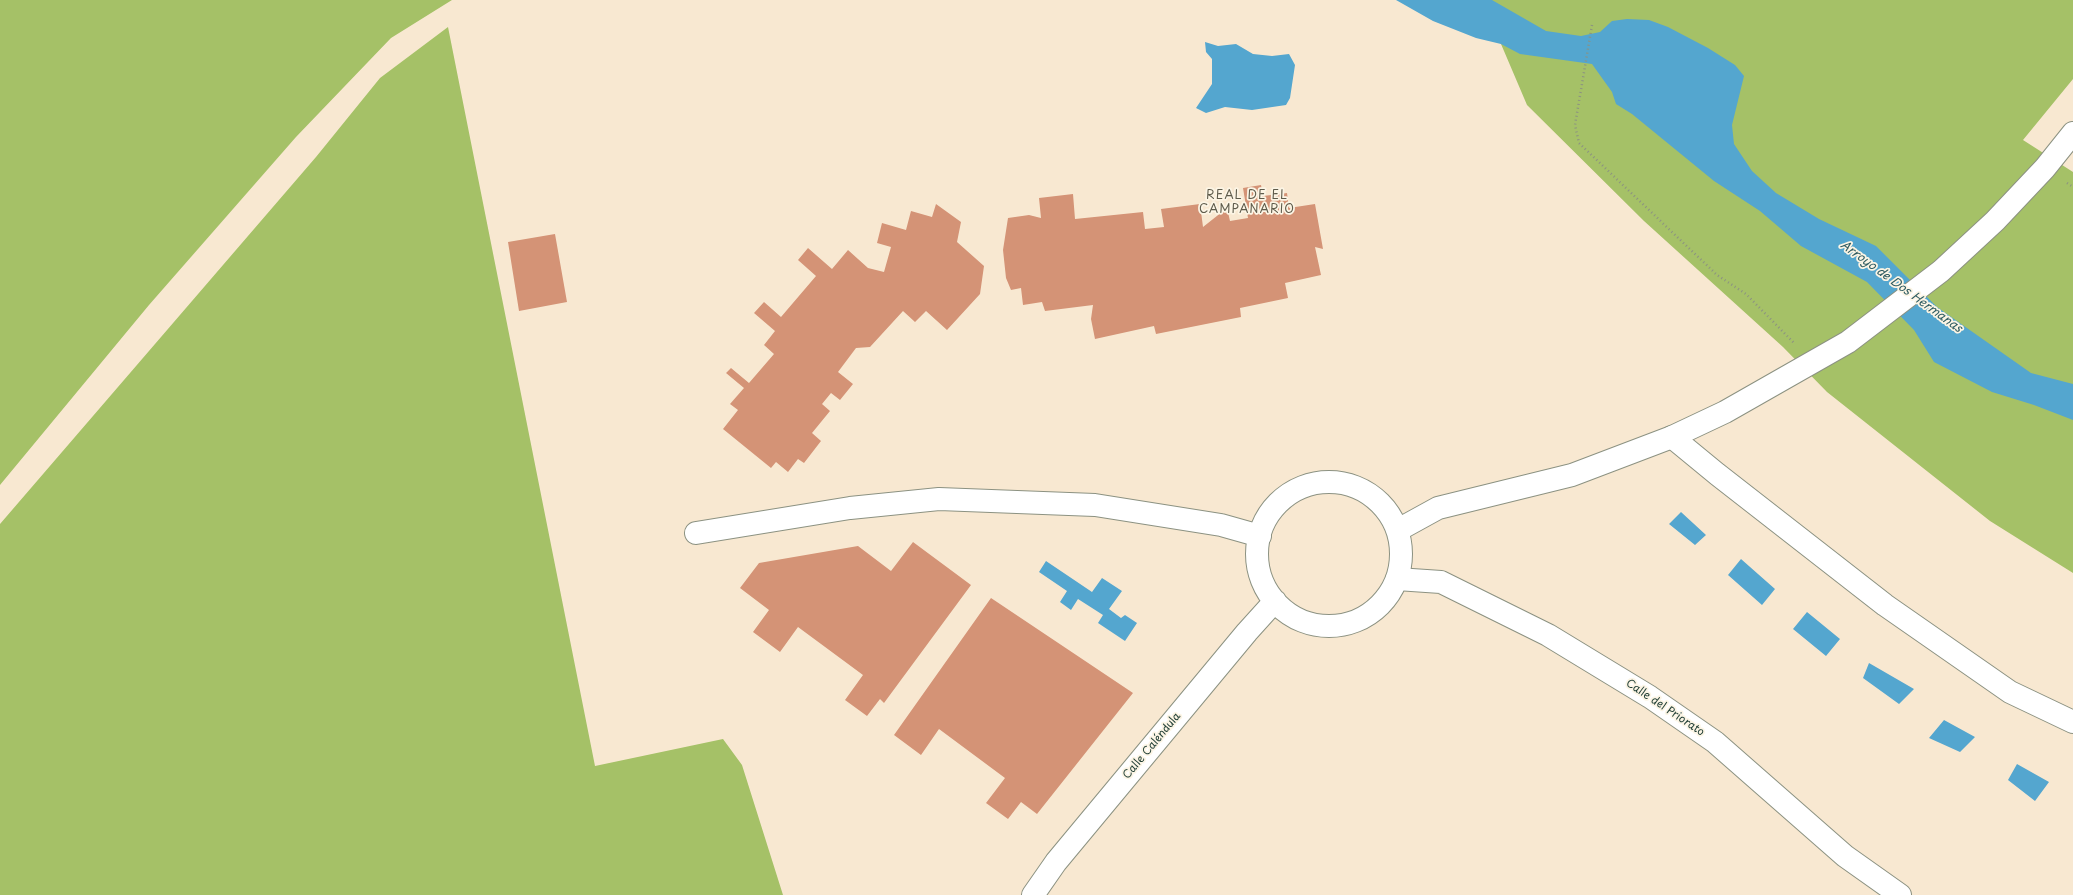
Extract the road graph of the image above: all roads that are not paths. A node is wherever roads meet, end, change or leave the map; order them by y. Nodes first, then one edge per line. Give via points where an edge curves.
1 (2073, 133) edge
2 (1672, 437) junction
3 (1398, 530) junction
4 (696, 533) dead end
5 (1260, 536) junction
6 (1397, 579) junction
7 (1275, 601) junction
8 (2073, 722) edge
9 (1033, 895) edge
10 (1900, 895) edge

1 - 2 street via 2045,168 1995,221 1941,271 1848,342 1725,412
2 - 3 street via 1572,475 1438,508
2 - 8 street via 1885,606 2010,692
3 - 5 street via 1389,513 1377,499 1362,489 1344,483 1326,482 1308,485 1291,492 1277,504 1266,519
3 - 6 street via 1401,563
4 - 5 street via 850,508 939,499 1095,505 1221,525
5 - 7 street via 1257,553 1259,570 1265,587
6 - 7 street via 1390,594 1365,616 1350,623 1334,626 1302,621
6 - 10 street, Calle del Priorato via 1441,582 1548,635 1650,697 1715,742 1845,856
7 - 9 street, Calle Caléndula via 1056,862

